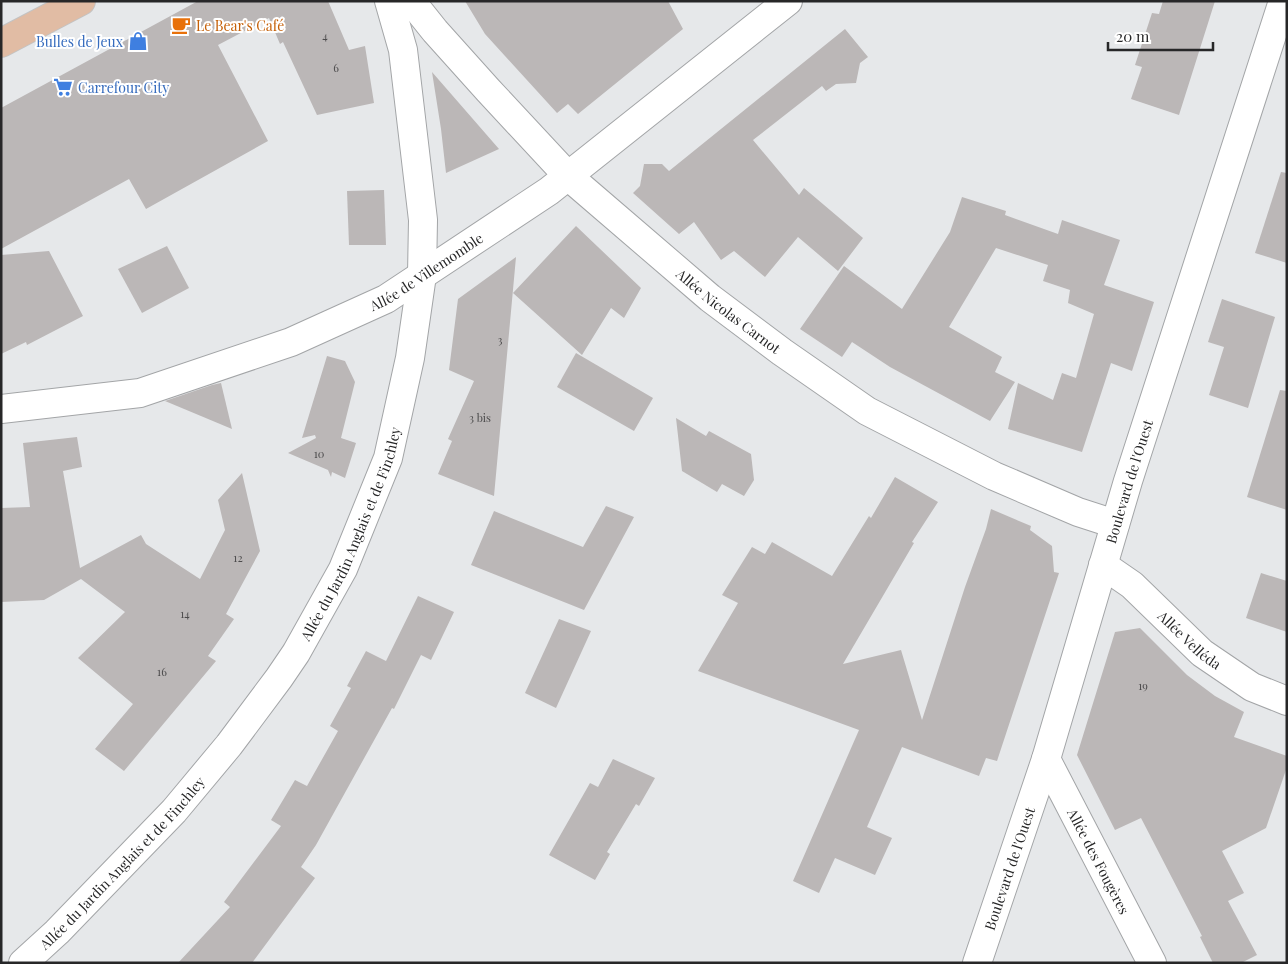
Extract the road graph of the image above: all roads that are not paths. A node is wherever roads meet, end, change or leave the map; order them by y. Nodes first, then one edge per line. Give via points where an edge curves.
1 (81, 1) edge
2 (389, 1) edge
3 (411, 1) edge
4 (788, 1) edge
5 (1283, 1) edge
6 (1, 43) edge
7 (568, 176) junction
8 (422, 275) junction
9 (1, 409) edge
10 (1115, 524) junction
11 (1103, 565) junction
12 (1287, 701) edge
13 (1046, 759) junction
14 (23, 963) edge
15 (977, 963) edge
16 (1152, 963) edge

1 - 6 main road
2 - 8 street, Allée du Jardin Anglais et de Finchley via 403,50 413,124 423,220
3 - 7 street, Allée Nicolas Carnot via 455,54
4 - 7 street, Allée de Villemomble
5 - 10 street, Boulevard de l'Ouest
7 - 8 street, Allée de Villemomble
7 - 10 street, Allée Nicolas Carnot via 710,298 867,411 994,476
8 - 9 street, Allée de Villemomble via 386,299 291,342 140,393
8 - 14 street, Allée du Jardin Anglais et de Finchley via 410,358 388,458 343,569 296,653 229,745 174,811
10 - 11 street, Boulevard de l'Ouest
11 - 12 street, Allée Velléda via 1132,585 1202,653 1252,687
11 - 13 street, Boulevard de l'Ouest
13 - 15 street, Boulevard de l'Ouest
13 - 16 street, Allée des Fougères

